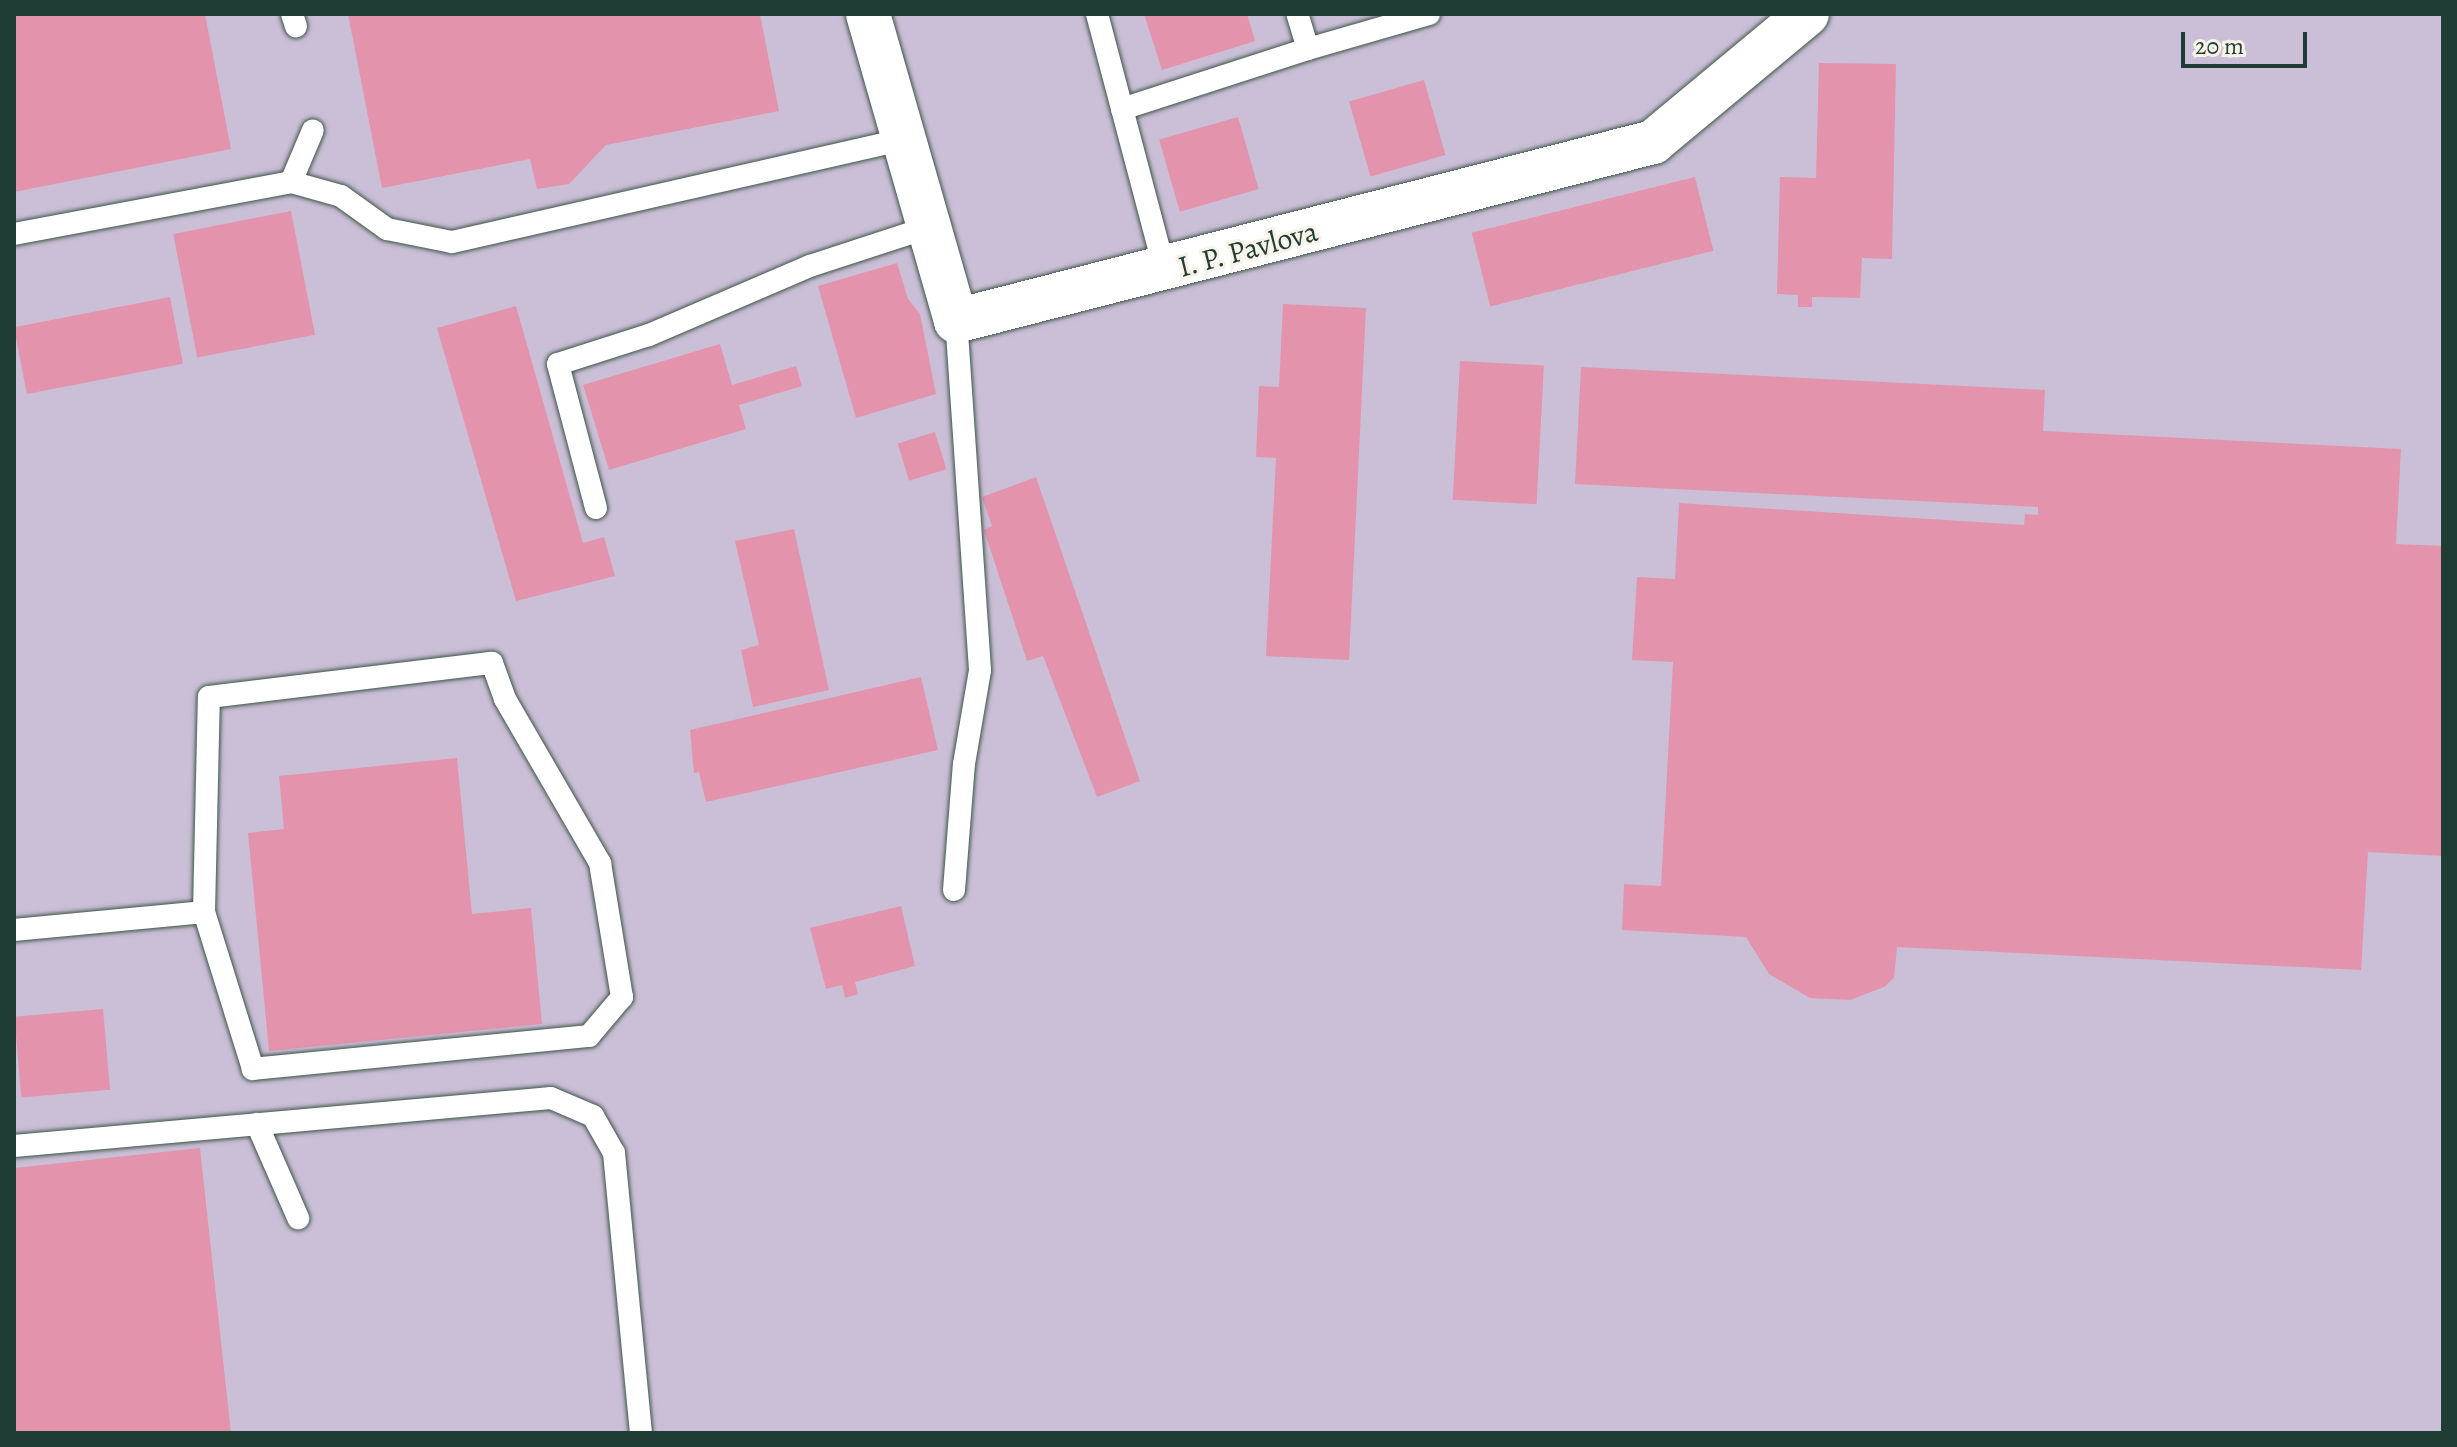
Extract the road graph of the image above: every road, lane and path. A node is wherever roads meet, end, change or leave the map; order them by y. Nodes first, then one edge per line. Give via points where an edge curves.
1 (868, 14) edge
2 (1097, 14) edge
3 (1297, 14) edge
4 (1429, 14) edge
5 (1807, 14) edge
6 (1308, 49) junction
7 (1122, 109) junction
8 (313, 130) dead end
9 (904, 139) junction
10 (291, 182) junction
11 (929, 227) junction
12 (14, 234) edge
13 (1165, 271) junction
14 (956, 321) junction
15 (596, 508) dead end
16 (954, 890) dead end
17 (204, 912) junction
18 (14, 930) edge
19 (257, 1124) junction
20 (14, 1146) edge
21 (298, 1218) dead end
22 (641, 1433) edge

1 - 9 street
2 - 7 lane
3 - 6 lane
4 - 6 lane
5 - 13 street, I. P. Pavlova via 1653,142
6 - 7 lane
7 - 13 lane
8 - 10 lane
9 - 10 lane via 452,242 387,229 341,196
9 - 11 street
10 - 12 lane
11 - 14 street
11 - 15 lane via 810,266 649,335 558,364
13 - 14 street, I. P. Pavlova
14 - 16 lane via 980,670 964,764
17 - 17 lane via 253,1069 589,1036 622,997 600,863 505,699 492,663 209,697
17 - 18 lane
19 - 20 lane
19 - 21 lane
19 - 22 lane via 551,1098 593,1116 614,1153

